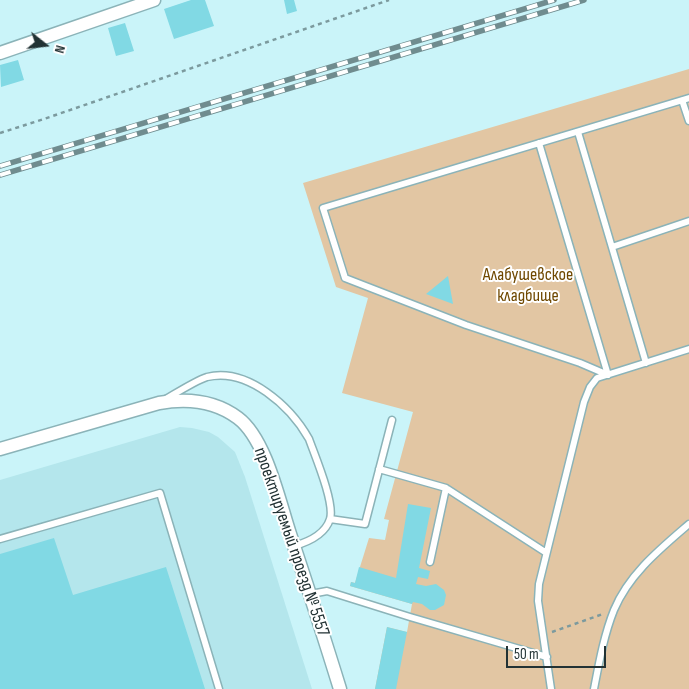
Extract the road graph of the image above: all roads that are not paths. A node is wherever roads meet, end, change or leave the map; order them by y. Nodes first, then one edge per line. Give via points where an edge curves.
1 (154, 0) edge
2 (130, 4) edge
3 (0, 53) edge
4 (686, 99) edge
5 (689, 121) edge
6 (578, 132) junction
7 (539, 143) junction
8 (689, 221) edge
9 (612, 247) junction
10 (689, 348) edge
11 (646, 363) junction
12 (608, 375) junction
13 (159, 403) junction
14 (392, 420) dead end
15 (0, 449) edge
16 (379, 469) junction
17 (446, 488) junction
18 (330, 519) junction
19 (689, 524) edge
20 (0, 539) edge
21 (294, 546) junction
22 (545, 552) junction
23 (430, 562) dead end
24 (310, 594) junction
25 (546, 657) junction
26 (219, 689) edge
27 (340, 689) edge
28 (551, 689) edge
29 (594, 689) edge

1 - 2 street
2 - 3 street
4 - 5 lane
4 - 6 lane
6 - 7 lane
6 - 9 lane
7 - 12 lane
7 - 12 lane via 323,208 345,278 407,304
8 - 9 lane
9 - 11 lane
10 - 11 lane
11 - 12 lane
12 - 22 lane via 597,378 584,402
13 - 15 street, проектируемый проезд № 5557
13 - 18 lane via 207,378 226,376 240,379 274,396 309,439 331,504
13 - 21 street, проектируемый проезд № 5557 via 192,400 222,408 239,418 252,432 261,450
14 - 16 lane
16 - 17 lane
16 - 18 lane via 365,524
17 - 22 lane
17 - 23 lane
18 - 21 lane via 310,541
19 - 29 lane via 635,575 614,610
20 - 26 lane via 160,492
21 - 24 street, проектируемый проезд № 5557
22 - 25 lane via 538,601
24 - 25 lane via 327,591
24 - 27 street, проектируемый проезд № 5557
25 - 28 lane

